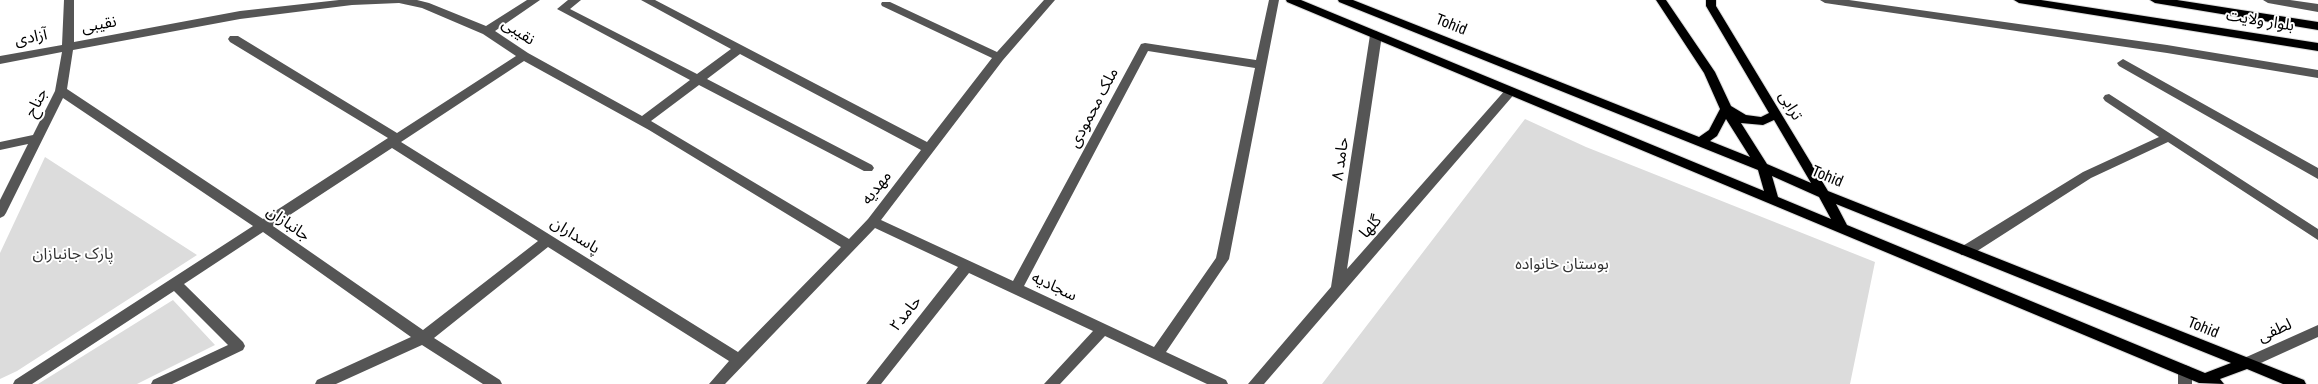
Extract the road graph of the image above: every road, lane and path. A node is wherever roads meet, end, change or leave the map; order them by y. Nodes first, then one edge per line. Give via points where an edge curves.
1 (69, 0) edge
2 (535, 0) edge
3 (576, 0) edge
4 (646, 0) edge
5 (1050, 0) edge
6 (1274, 0) edge
7 (1291, 0) edge
8 (1343, 0) edge
9 (1662, 0) edge
10 (1711, 0) edge
11 (1825, 0) edge
12 (2019, 0) edge
13 (2155, 0) edge
14 (2268, 0) edge
15 (886, 4) dead end
16 (2318, 8) edge
17 (2318, 26) edge
18 (487, 31) junction
19 (1376, 35) junction
20 (234, 39) dead end
21 (68, 47) junction
22 (2318, 47) edge
23 (739, 49) junction
24 (524, 56) junction
25 (999, 57) junction
26 (0, 60) edge
27 (2123, 63) dead end
28 (1261, 65) junction
29 (2318, 74) edge
30 (697, 79) junction
31 (62, 91) junction
32 (1511, 91) junction
33 (2109, 98) dead end
34 (1726, 109) junction
35 (1776, 114) junction
36 (643, 121) junction
37 (2169, 137) junction
38 (37, 138) junction
39 (394, 140) junction
40 (1701, 142) junction
41 (0, 146) edge
42 (930, 149) junction
43 (1763, 167) junction
44 (868, 168) dead end
45 (2318, 174) edge
46 (1824, 194) junction
47 (1773, 200) junction
48 (0, 212) edge
49 (873, 222) junction
50 (263, 226) junction
51 (1843, 229) junction
52 (2318, 235) edge
53 (548, 240) junction
54 (850, 246) junction
55 (1966, 251) junction
56 (968, 266) junction
57 (174, 283) junction
58 (1338, 288) junction
59 (1016, 289) junction
60 (1103, 329) junction
61 (2318, 331) edge
62 (423, 338) junction
63 (1157, 354) junction
64 (739, 360) junction
65 (2247, 363) junction
66 (2185, 377) edge
67 (2211, 381) edge
68 (20, 384) edge
69 (158, 384) edge
70 (322, 384) edge
71 (495, 384) edge
72 (716, 384) edge
73 (873, 384) edge
74 (1051, 384) edge
75 (1221, 384) edge
76 (1255, 384) edge
77 (2298, 384) edge

1 - 21 street, جناح
2 - 18 street
3 - 30 street via 562,9
4 - 23 street
5 - 25 street, مهدیه
6 - 28 street
7 - 19 main road
8 - 40 main road, Tohid
9 - 34 main road via 1709,72
10 - 35 main road, ترابی via 1711,6
11 - 29 street
12 - 22 main road, بلوار ولایت
13 - 17 main road, بلوار ولایت
14 - 16 street
15 - 25 street
18 - 21 street, نقیبی via 425,5 399,0 240,15
18 - 24 street, نقیبی
19 - 32 main road
19 - 58 street, حامد ۸
20 - 39 street, پاسداران
21 - 26 street, آزادی
21 - 31 street, جناح
23 - 30 street
23 - 42 street
24 - 36 street, نقیبی
24 - 39 street
25 - 42 street, مهدیه
27 - 45 street
28 - 59 street, ملک محمودی via 1144,47
28 - 63 street via 1222,259
30 - 36 street
30 - 44 street
31 - 38 street, جناح
31 - 50 street, جانبازان
32 - 47 main road
32 - 58 street, گلها
33 - 37 street
34 - 35 main road via 1743,119 1763,121
34 - 40 main road via 1713,133
34 - 43 main road
35 - 46 main road, ترابی
36 - 54 street, نقیبی
37 - 52 street
37 - 55 street via 2087,175
38 - 41 street
38 - 48 street, جناح
39 - 50 street
39 - 53 street, پاسداران
40 - 43 main road, Tohid
42 - 49 street, مهدیه
43 - 46 main road, Tohid
43 - 47 main road
46 - 51 main road, ترابی
46 - 55 main road, Tohid
47 - 51 main road
49 - 54 street, مهدیه
49 - 56 street, سجادیه
50 - 57 street
50 - 62 street, جانبازان
51 - 66 main road
53 - 62 street
53 - 64 street, پاسداران
54 - 64 street, مهدیه
55 - 65 main road, Tohid
56 - 59 street, سجادیه
56 - 73 street, حامد۲
57 - 68 street
57 - 69 street via 238,346
58 - 76 street, گلها
59 - 60 street, سجادیه
60 - 63 street, سجادیه
60 - 74 street
61 - 65 street, لطفی
62 - 70 street
62 - 71 street, جانبازان
63 - 75 street, سجادیه
64 - 72 street, مهدیه
65 - 67 main road
65 - 77 main road, Tohid
66 - 67 main road

